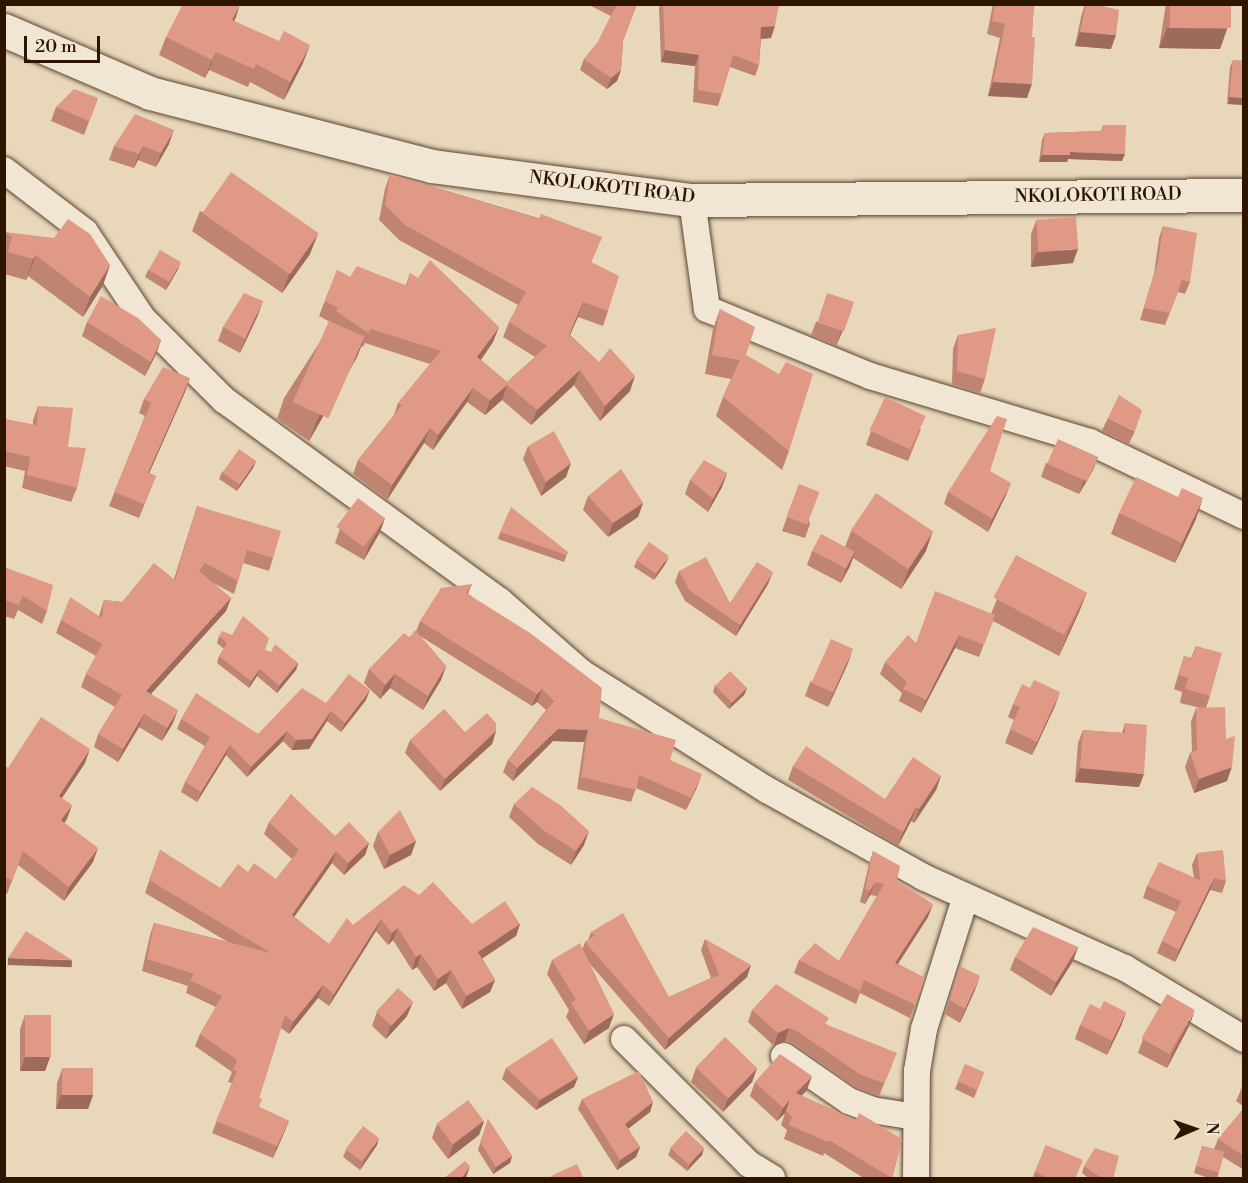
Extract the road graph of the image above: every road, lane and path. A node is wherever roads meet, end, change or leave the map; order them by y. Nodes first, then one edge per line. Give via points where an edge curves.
1 (4, 30) edge
2 (4, 170) edge
3 (1244, 195) edge
4 (692, 200) junction
5 (1244, 516) edge
6 (965, 899) junction
7 (624, 1039) dead end
8 (1244, 1039) edge
9 (784, 1056) edge
10 (916, 1117) junction
11 (772, 1179) edge
12 (916, 1179) edge

1 - 4 main road, NKOLOKOTI ROAD via 150,93 432,166
2 - 6 street via 85,232 143,319 204,382 256,427 500,601 582,673 767,790
3 - 4 main road, NKOLOKOTI ROAD
4 - 5 street via 707,309 870,376 1090,442
6 - 8 street via 1125,968
6 - 10 street via 924,1029 917,1071
7 - 11 street via 749,1164
9 - 10 street via 849,1101 872,1110
10 - 12 street

